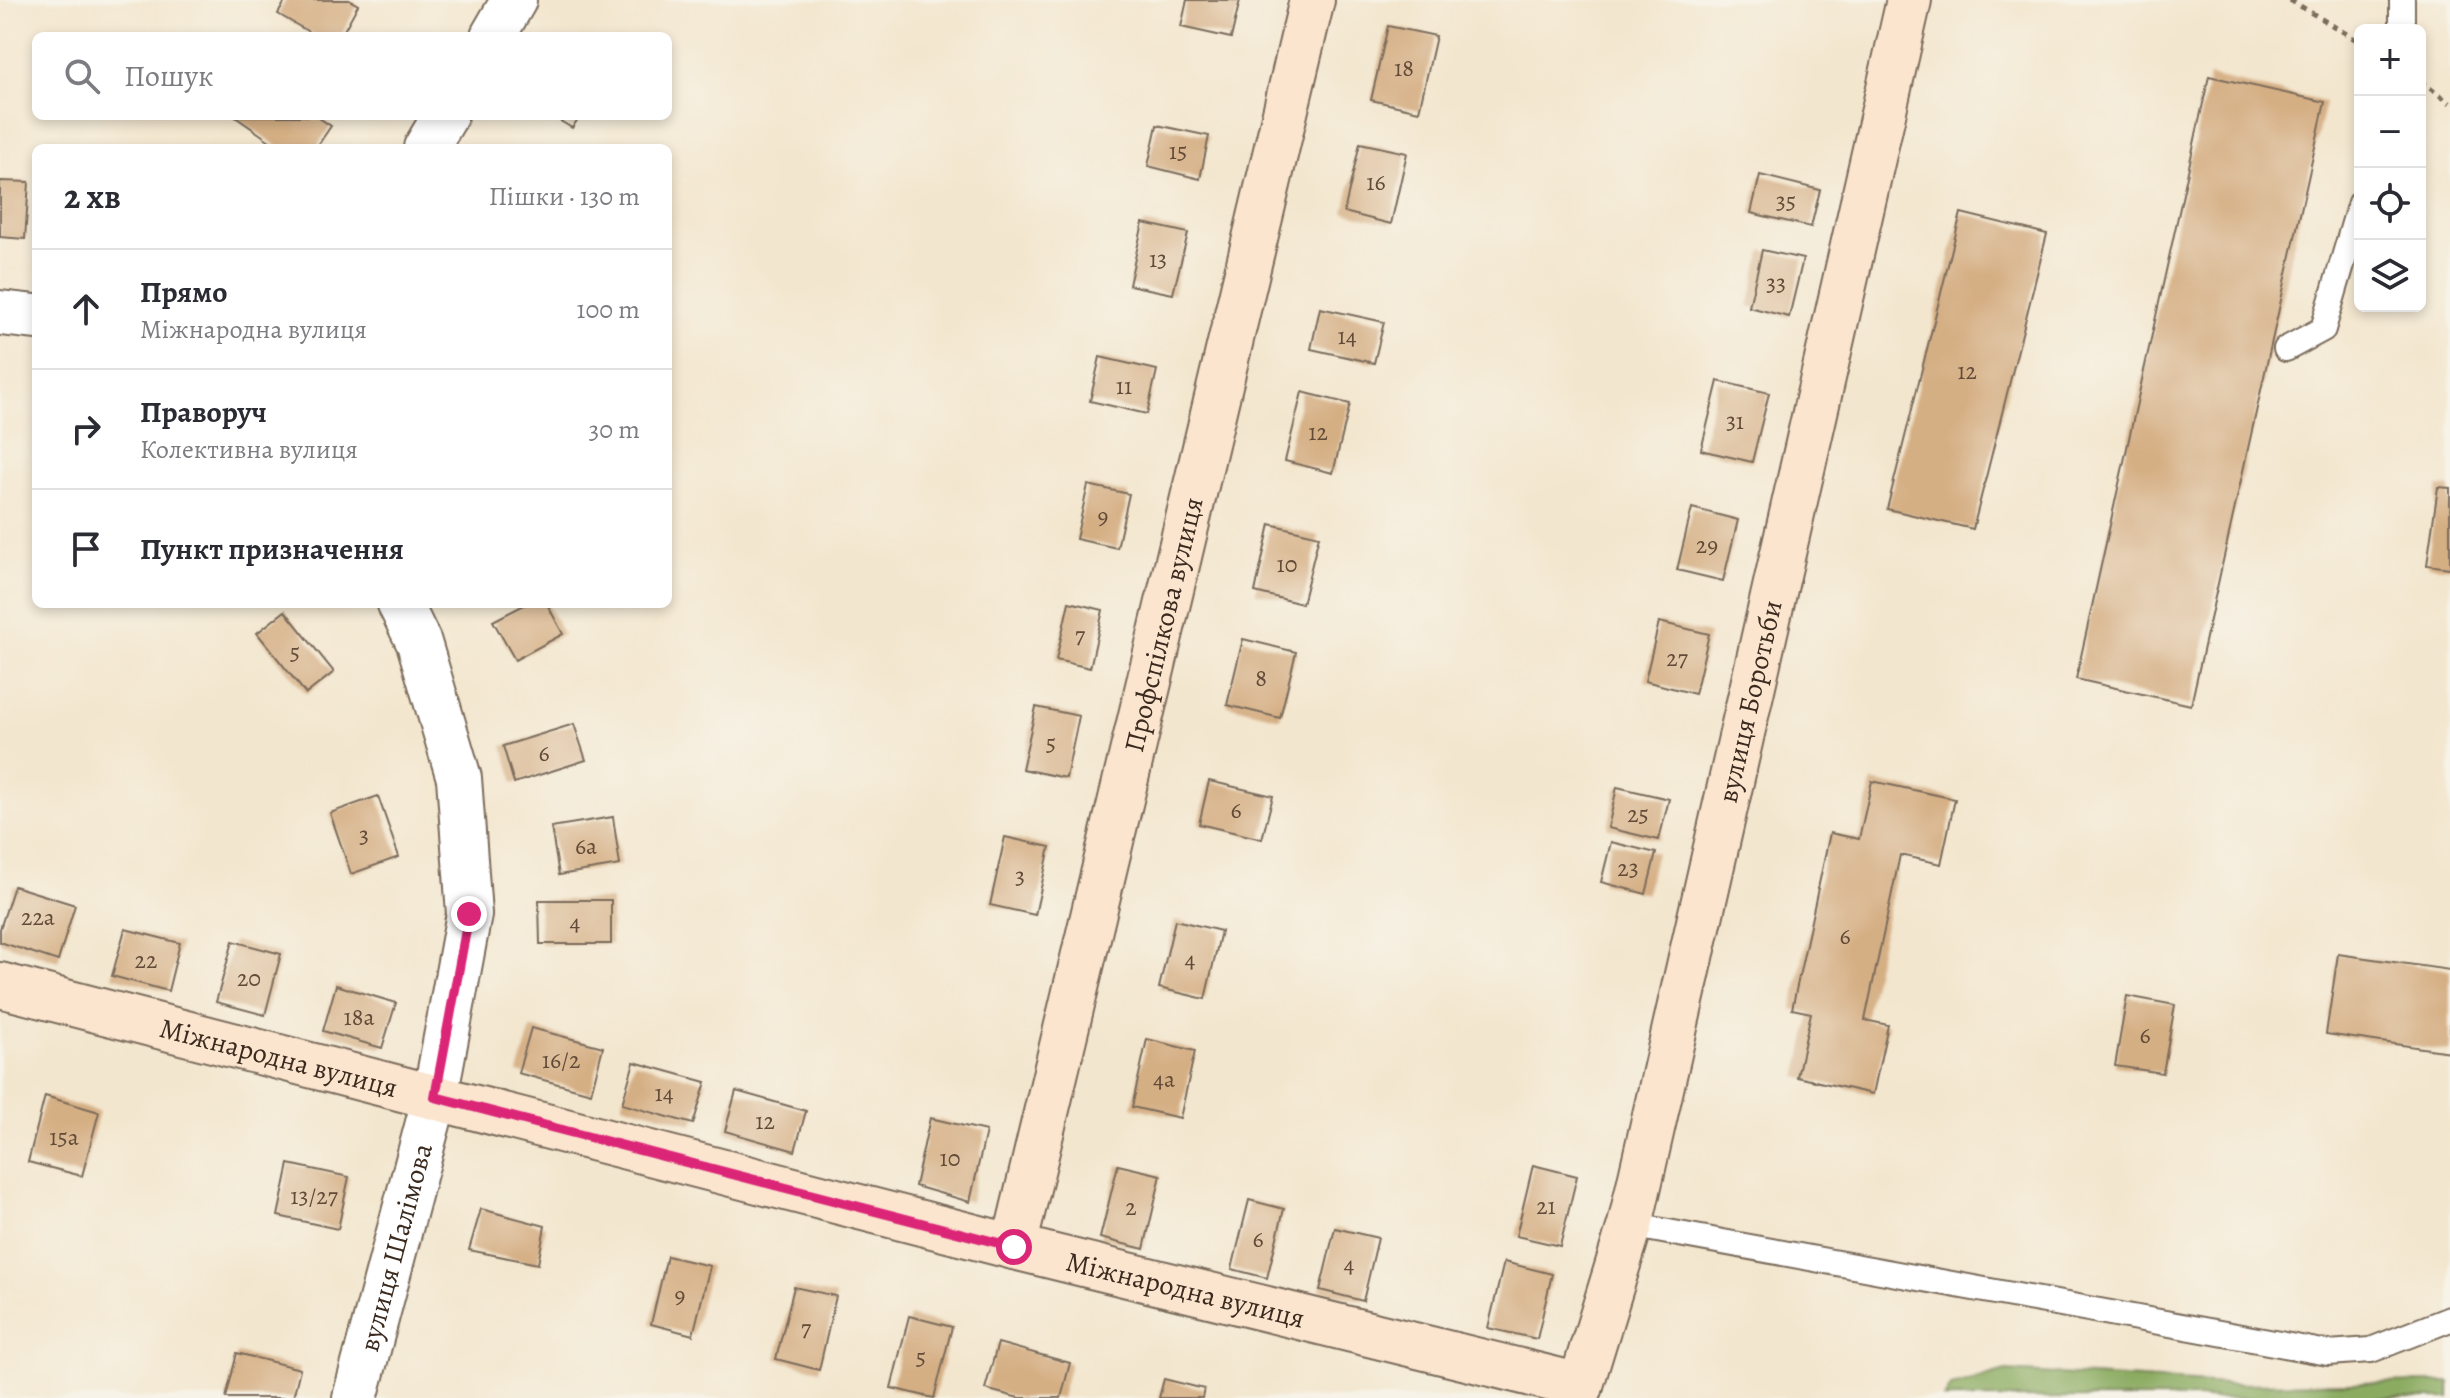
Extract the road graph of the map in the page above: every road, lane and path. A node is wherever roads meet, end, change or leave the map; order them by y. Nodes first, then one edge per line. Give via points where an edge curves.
1 (514, 0) edge
2 (1312, 0) edge
3 (1909, 0) edge
4 (2290, 0) edge
5 (2402, 0) edge
6 (2402, 24) edge
7 (495, 32) edge
8 (2354, 38) edge
9 (2426, 85) edge
10 (2450, 103) edge
11 (443, 120) edge
12 (428, 144) edge
13 (2354, 223) edge
14 (0, 313) edge
15 (32, 317) edge
16 (2286, 349) dead end
17 (402, 608) edge
18 (0, 985) edge
19 (435, 1097) junction
20 (1630, 1225) junction
21 (1014, 1247) junction
22 (2450, 1319) edge
23 (1579, 1392) edge
24 (355, 1398) edge

1 - 7 street
2 - 21 street, Профспілкова вулиця
3 - 20 street, вулиця Боротьби
4 - 8 path
5 - 6 lane
9 - 10 path
11 - 12 street
13 - 16 lane via 2323,329
14 - 15 street
17 - 19 street, вулиця Шалімова via 419,643 459,778 469,914
18 - 19 street, Міжнародна вулиця
19 - 21 street, Міжнародна вулиця
19 - 24 street, вулиця Шалімова
20 - 22 lane via 2328,1353 2371,1350
20 - 23 street, вулиця Боротьби
21 - 23 street, Міжнародна вулиця

